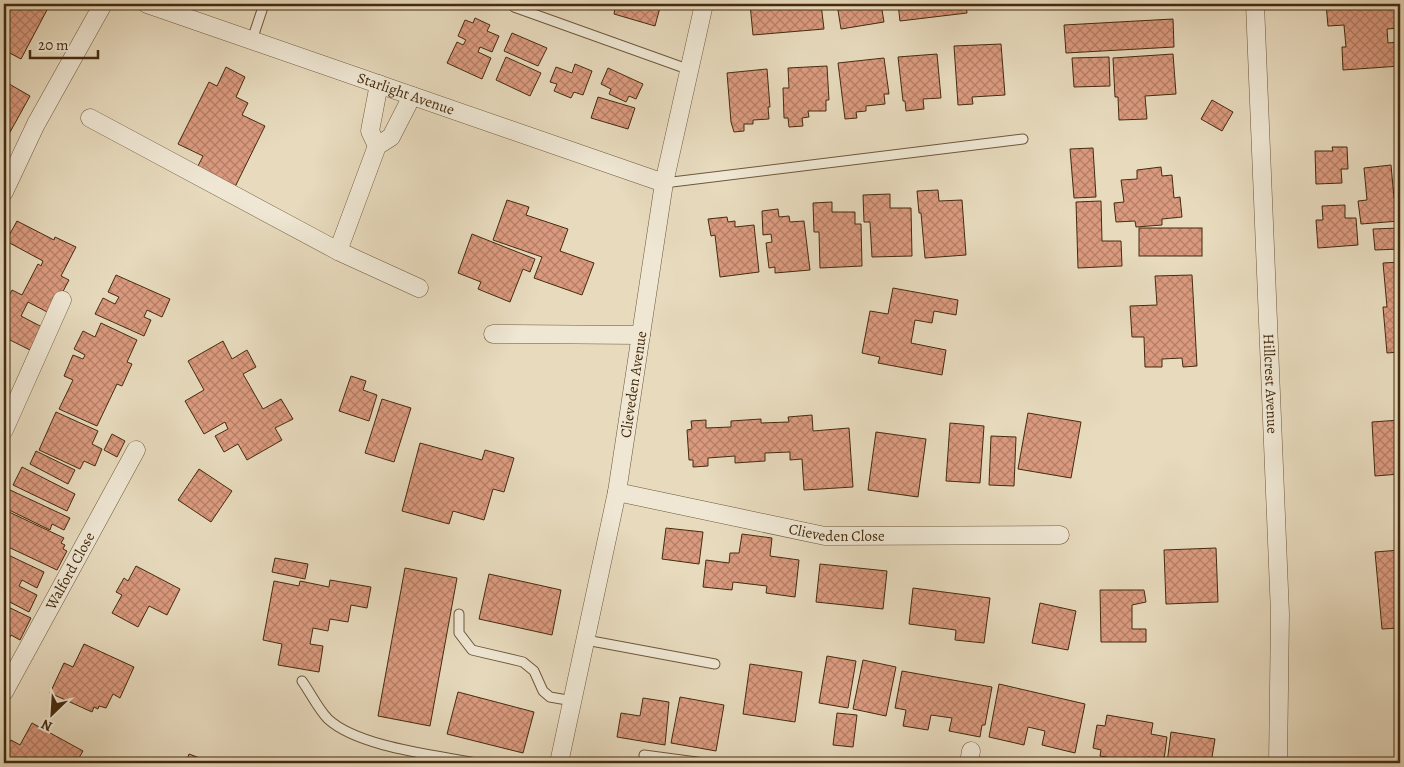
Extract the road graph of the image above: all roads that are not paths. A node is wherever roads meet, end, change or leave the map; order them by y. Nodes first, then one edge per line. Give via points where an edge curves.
1 (103, 4) edge
2 (147, 4) edge
3 (264, 4) edge
4 (704, 4) edge
5 (1255, 4) edge
6 (514, 7) dead end
7 (252, 40) junction
8 (690, 70) junction
9 (379, 84) junction
10 (412, 96) junction
11 (90, 118) dead end
12 (1023, 139) dead end
13 (377, 146) junction
14 (664, 183) junction
15 (4, 192) edge
16 (338, 251) junction
17 (419, 288) dead end
18 (62, 300) dead end
19 (493, 334) dead end
20 (641, 335) junction
21 (4, 430) edge
22 (136, 450) dead end
23 (617, 492) junction
24 (1060, 535) dead end
25 (459, 614) dead end
26 (586, 640) junction
27 (715, 664) dead end
28 (302, 680) dead end
29 (4, 692) edge
30 (573, 701) junction
31 (644, 755) dead end
32 (476, 763) edge
33 (559, 763) edge
34 (704, 763) edge
35 (1278, 763) edge

1 - 15 street via 36,124
2 - 7 street, Starlight Avenue
3 - 7 lane
4 - 8 street, Clieveden Avenue
5 - 35 street, Hillcrest Avenue via 1280,614
6 - 8 lane
7 - 9 street, Starlight Avenue
8 - 14 street, Clieveden Avenue
9 - 10 street, Starlight Avenue
9 - 13 street via 370,131
10 - 13 street via 391,137
10 - 14 street, Starlight Avenue
11 - 16 street
12 - 14 lane
13 - 16 street
14 - 20 street, Clieveden Avenue
16 - 17 street
18 - 21 street
19 - 20 street
20 - 23 street, Clieveden Avenue
22 - 29 street, Walford Close
23 - 24 street, Clieveden Close via 825,536
23 - 26 street, Clieveden Avenue
25 - 30 lane via 459,633 472,650 523,662 534,671 550,698
26 - 27 lane
26 - 30 street, Clieveden Avenue
28 - 32 lane via 328,719 351,733 376,743
30 - 33 street, Clieveden Avenue
31 - 34 lane

